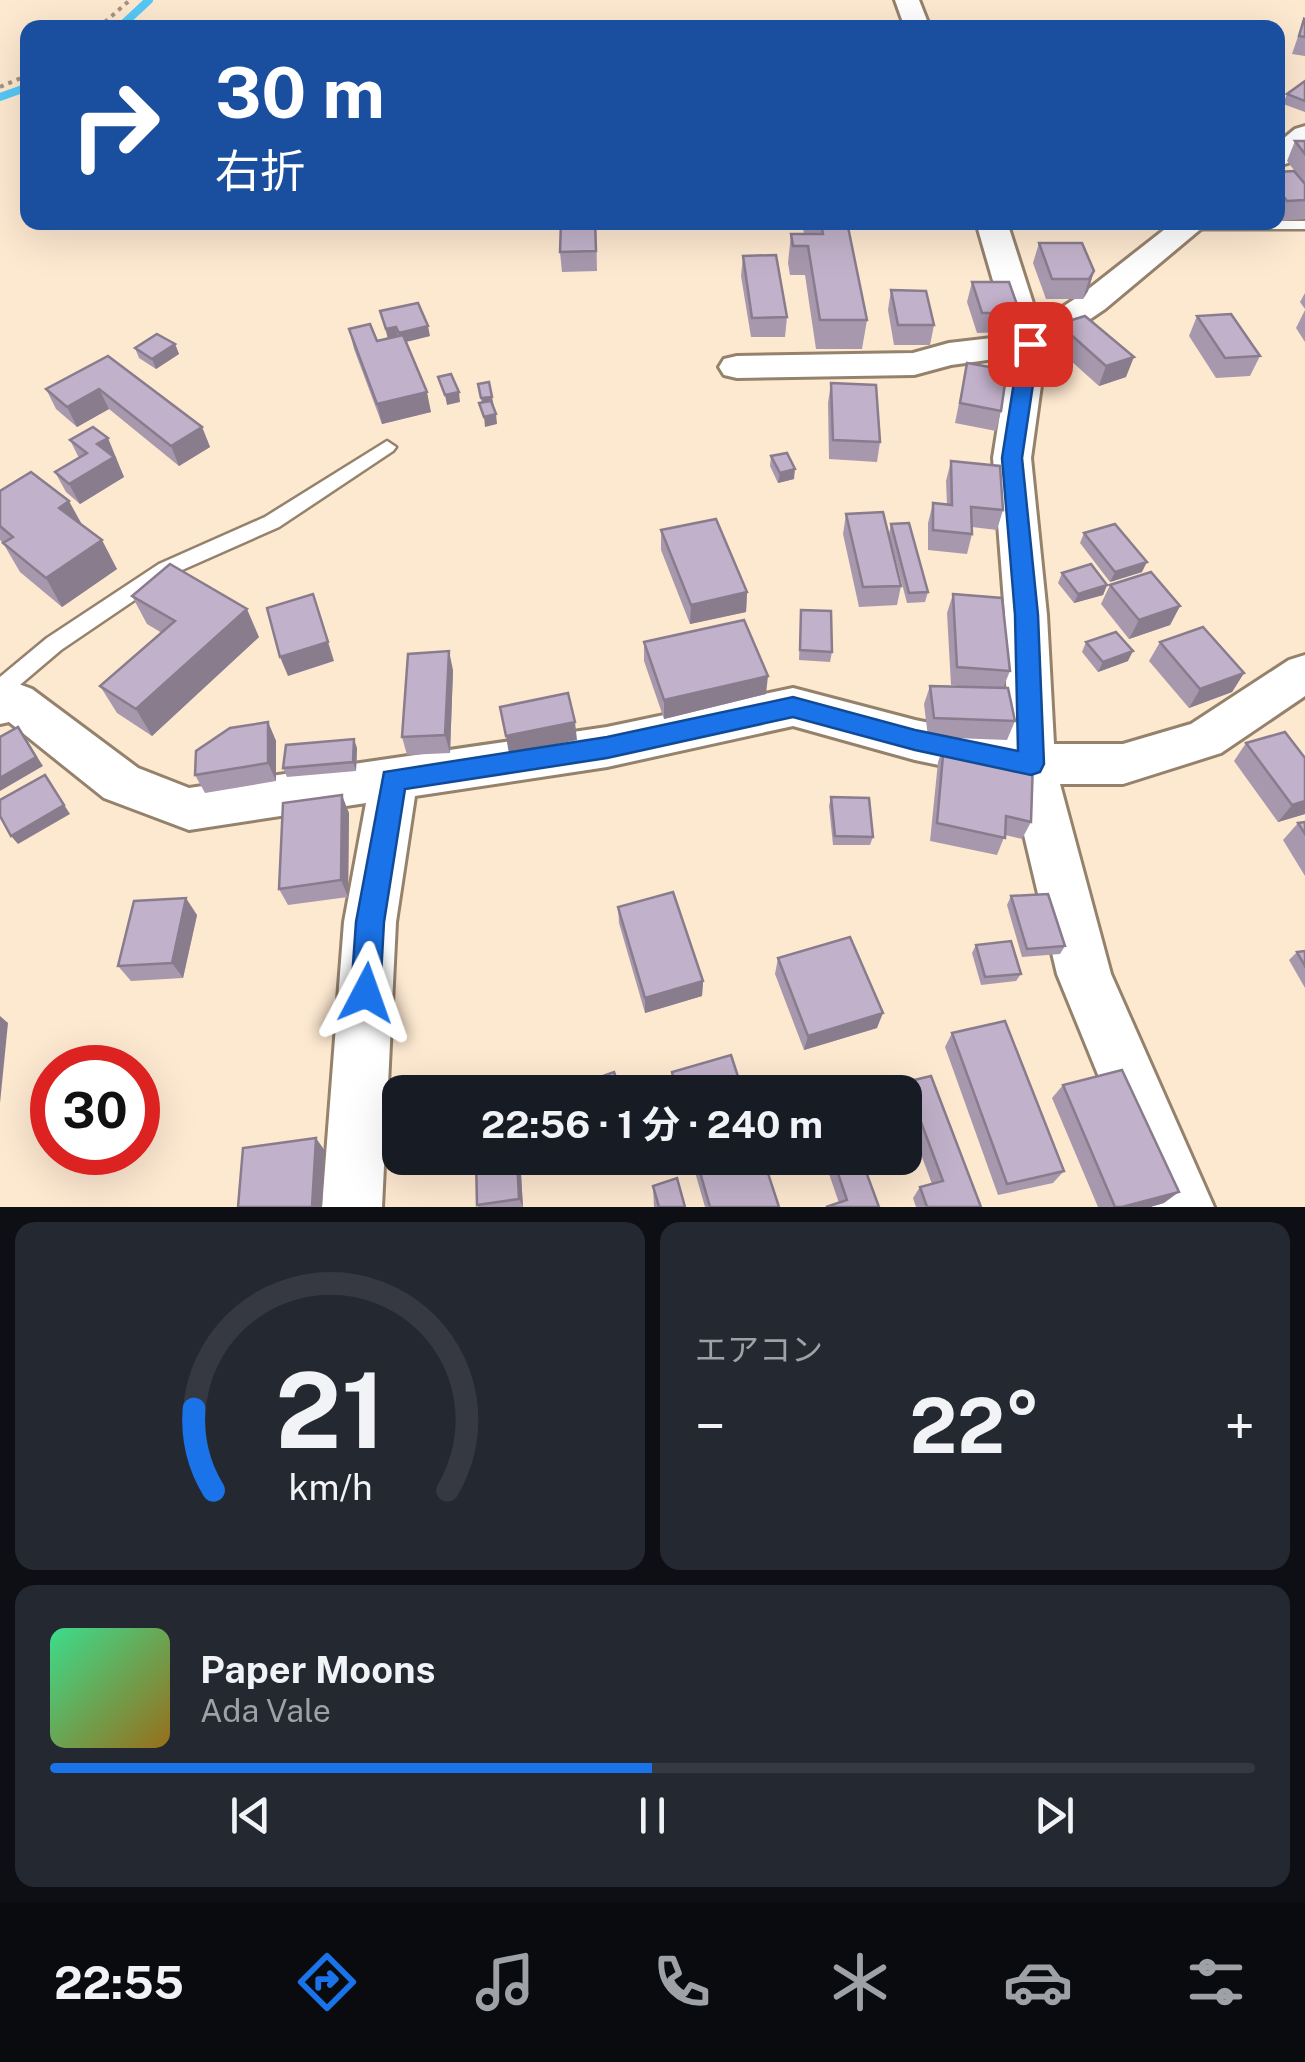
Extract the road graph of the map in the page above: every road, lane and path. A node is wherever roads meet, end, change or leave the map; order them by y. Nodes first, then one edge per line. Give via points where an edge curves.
1 (130, 0) edge
2 (107, 20) edge
3 (994, 230) edge
4 (1184, 230) edge
5 (1030, 344) junction
6 (737, 367) dead end
7 (387, 447) dead end
8 (1305, 673) edge
9 (0, 689) edge
10 (0, 705) edge
11 (1031, 764) junction
12 (394, 780) junction
13 (352, 1207) edge
14 (1184, 1207) edge

1 - 2 path
3 - 5 street
4 - 5 street
5 - 6 street via 914,364
5 - 11 street via 1012,458
7 - 9 lane via 272,522 166,569
8 - 11 street via 1205,739 1123,764
10 - 12 street via 16,702 121,783 189,808
11 - 12 street via 793,707 607,747
11 - 14 street via 1084,974
12 - 13 street via 370,922

